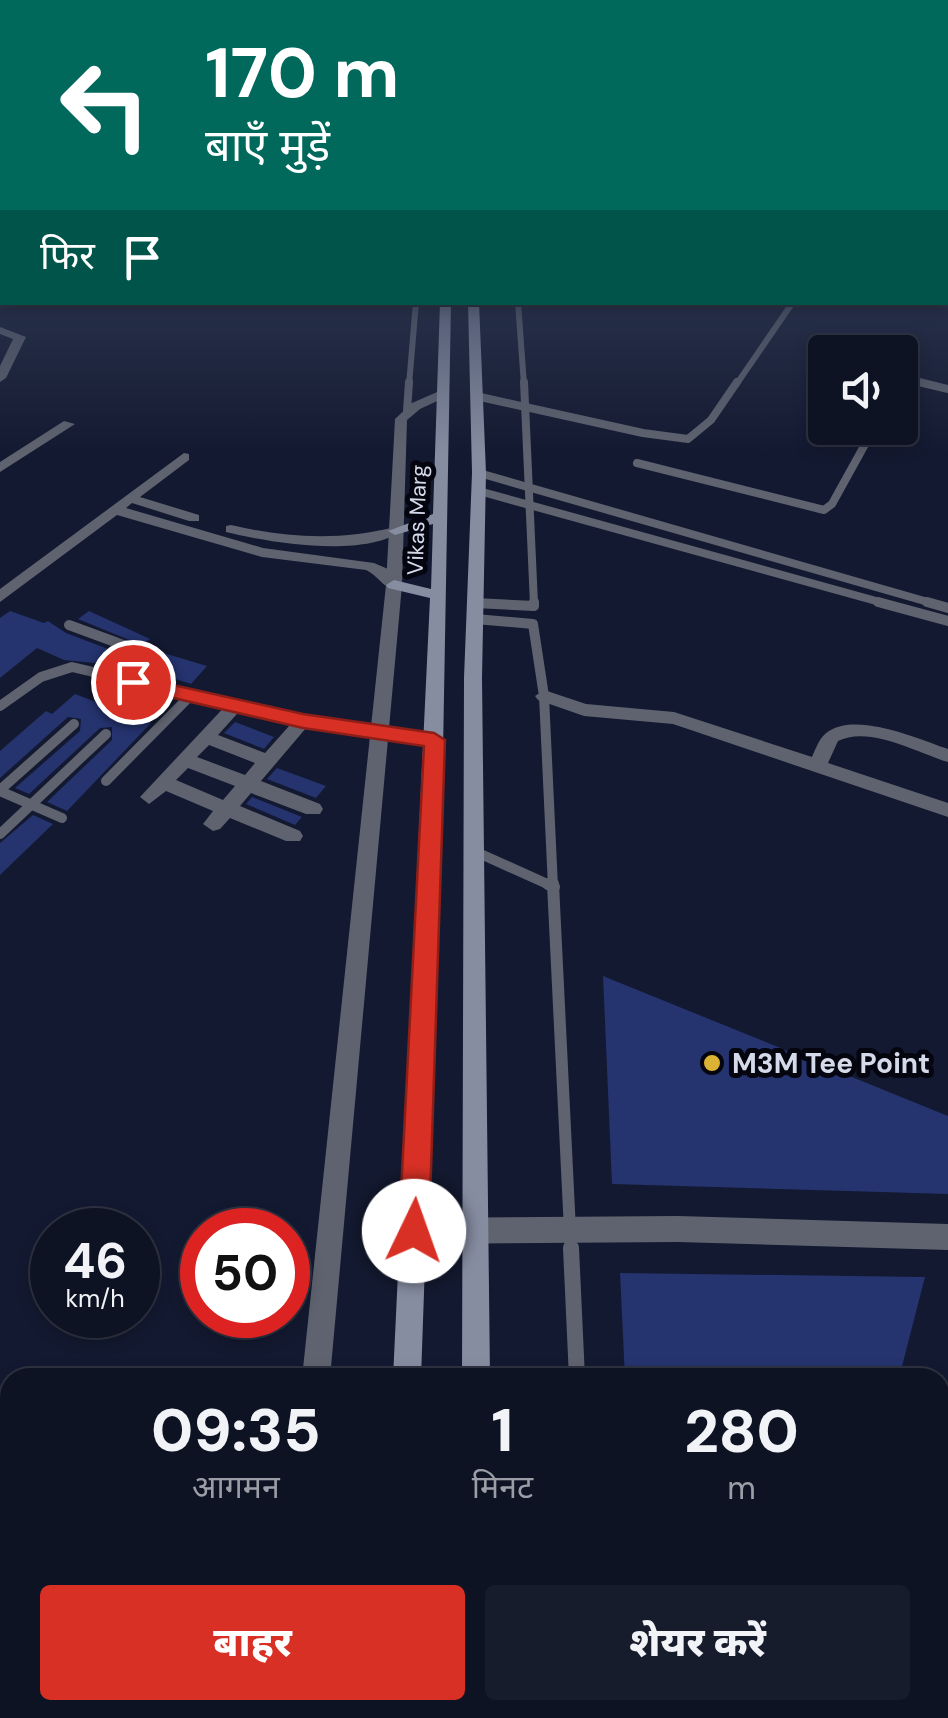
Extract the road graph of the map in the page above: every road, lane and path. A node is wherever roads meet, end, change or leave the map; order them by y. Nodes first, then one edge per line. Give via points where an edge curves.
1 (416, 305) edge
2 (446, 305) edge
3 (473, 305) edge
4 (518, 305) edge
5 (792, 305) edge
6 (0, 330) edge
7 (0, 378) edge
8 (918, 382) edge
9 (948, 388) edge
10 (444, 393) junction
11 (476, 396) junction
12 (524, 406) junction
13 (407, 411) junction
14 (69, 424) dead end
15 (865, 445) edge
16 (184, 457) dead end
17 (636, 463) dead end
18 (0, 468) edge
19 (479, 482) junction
20 (531, 485) junction
21 (129, 498) junction
22 (531, 506) junction
23 (114, 509) junction
24 (439, 517) junction
25 (395, 531) junction
26 (305, 539) junction
27 (300, 556) junction
28 (394, 585) junction
29 (437, 596) junction
30 (0, 597) edge
31 (534, 606) junction
32 (948, 608) edge
33 (475, 611) junction
34 (948, 622) edge
35 (533, 624) junction
36 (68, 625) dead end
37 (105, 675) junction
38 (190, 696) junction
39 (544, 696) junction
40 (0, 706) edge
41 (236, 706) junction
42 (303, 721) junction
43 (74, 724) dead end
44 (378, 732) junction
45 (106, 734) dead end
46 (205, 737) junction
47 (434, 740) junction
48 (948, 756) edge
49 (184, 760) junction
50 (268, 761) junction
51 (816, 766) junction
52 (106, 781) dead end
53 (247, 784) junction
54 (0, 791) edge
55 (32, 804) junction
56 (313, 809) dead end
57 (948, 810) edge
58 (219, 816) junction
59 (62, 818) dead end
60 (0, 834) edge
61 (293, 836) dead end
62 (474, 851) junction
63 (554, 888) junction
64 (476, 1230) junction
65 (569, 1230) junction
66 (414, 1231) junction
67 (948, 1238) edge
68 (317, 1368) edge
69 (408, 1368) edge
70 (476, 1368) edge
71 (576, 1368) edge

1 - 13 lane
2 - 10 main road, Vikas Marg
3 - 11 main road
4 - 12 lane
5 - 12 lane via 711,420 688,438
6 - 7 street via 20,338
8 - 9 lane
10 - 13 street
10 - 24 main road, Vikas Marg
11 - 12 lane
11 - 19 main road
12 - 20 lane
13 - 25 street via 401,419
14 - 18 street
15 - 17 lane via 824,510
16 - 21 street
19 - 20 lane
19 - 22 lane
19 - 33 main road
20 - 22 lane
20 - 32 lane
21 - 23 street
21 - 26 street via 250,534
22 - 31 lane
22 - 34 lane
23 - 27 street via 262,552
23 - 30 street
24 - 25 main road
24 - 29 main road, Vikas Marg
25 - 26 street
25 - 28 street
26 - 27 street
27 - 28 street via 369,566
28 - 29 main road
28 - 44 street
29 - 47 main road, Vikas Marg
31 - 33 lane
31 - 35 lane
33 - 35 lane
33 - 62 main road
35 - 39 lane
36 - 37 lane via 126,646 124,659
37 - 38 lane
37 - 40 lane via 60,669
38 - 41 lane
38 - 52 lane
39 - 51 street via 584,710 674,718
39 - 63 lane
41 - 42 lane
41 - 46 street
42 - 44 lane
42 - 50 street
43 - 54 lane
44 - 47 lane
44 - 68 street
45 - 55 lane
46 - 49 street
46 - 50 street
47 - 66 main road, Vikas Marg
48 - 51 street via 846,729 832,738
49 - 53 street
49 - 58 street via 156,790
50 - 53 street
51 - 57 street
53 - 56 street
53 - 58 street
54 - 55 lane
55 - 59 lane
55 - 60 lane
58 - 61 street
62 - 63 lane
62 - 64 main road
63 - 65 lane
64 - 65 street
64 - 66 street
64 - 70 main road
65 - 67 street
65 - 71 lane
66 - 69 main road, Vikas Marg

